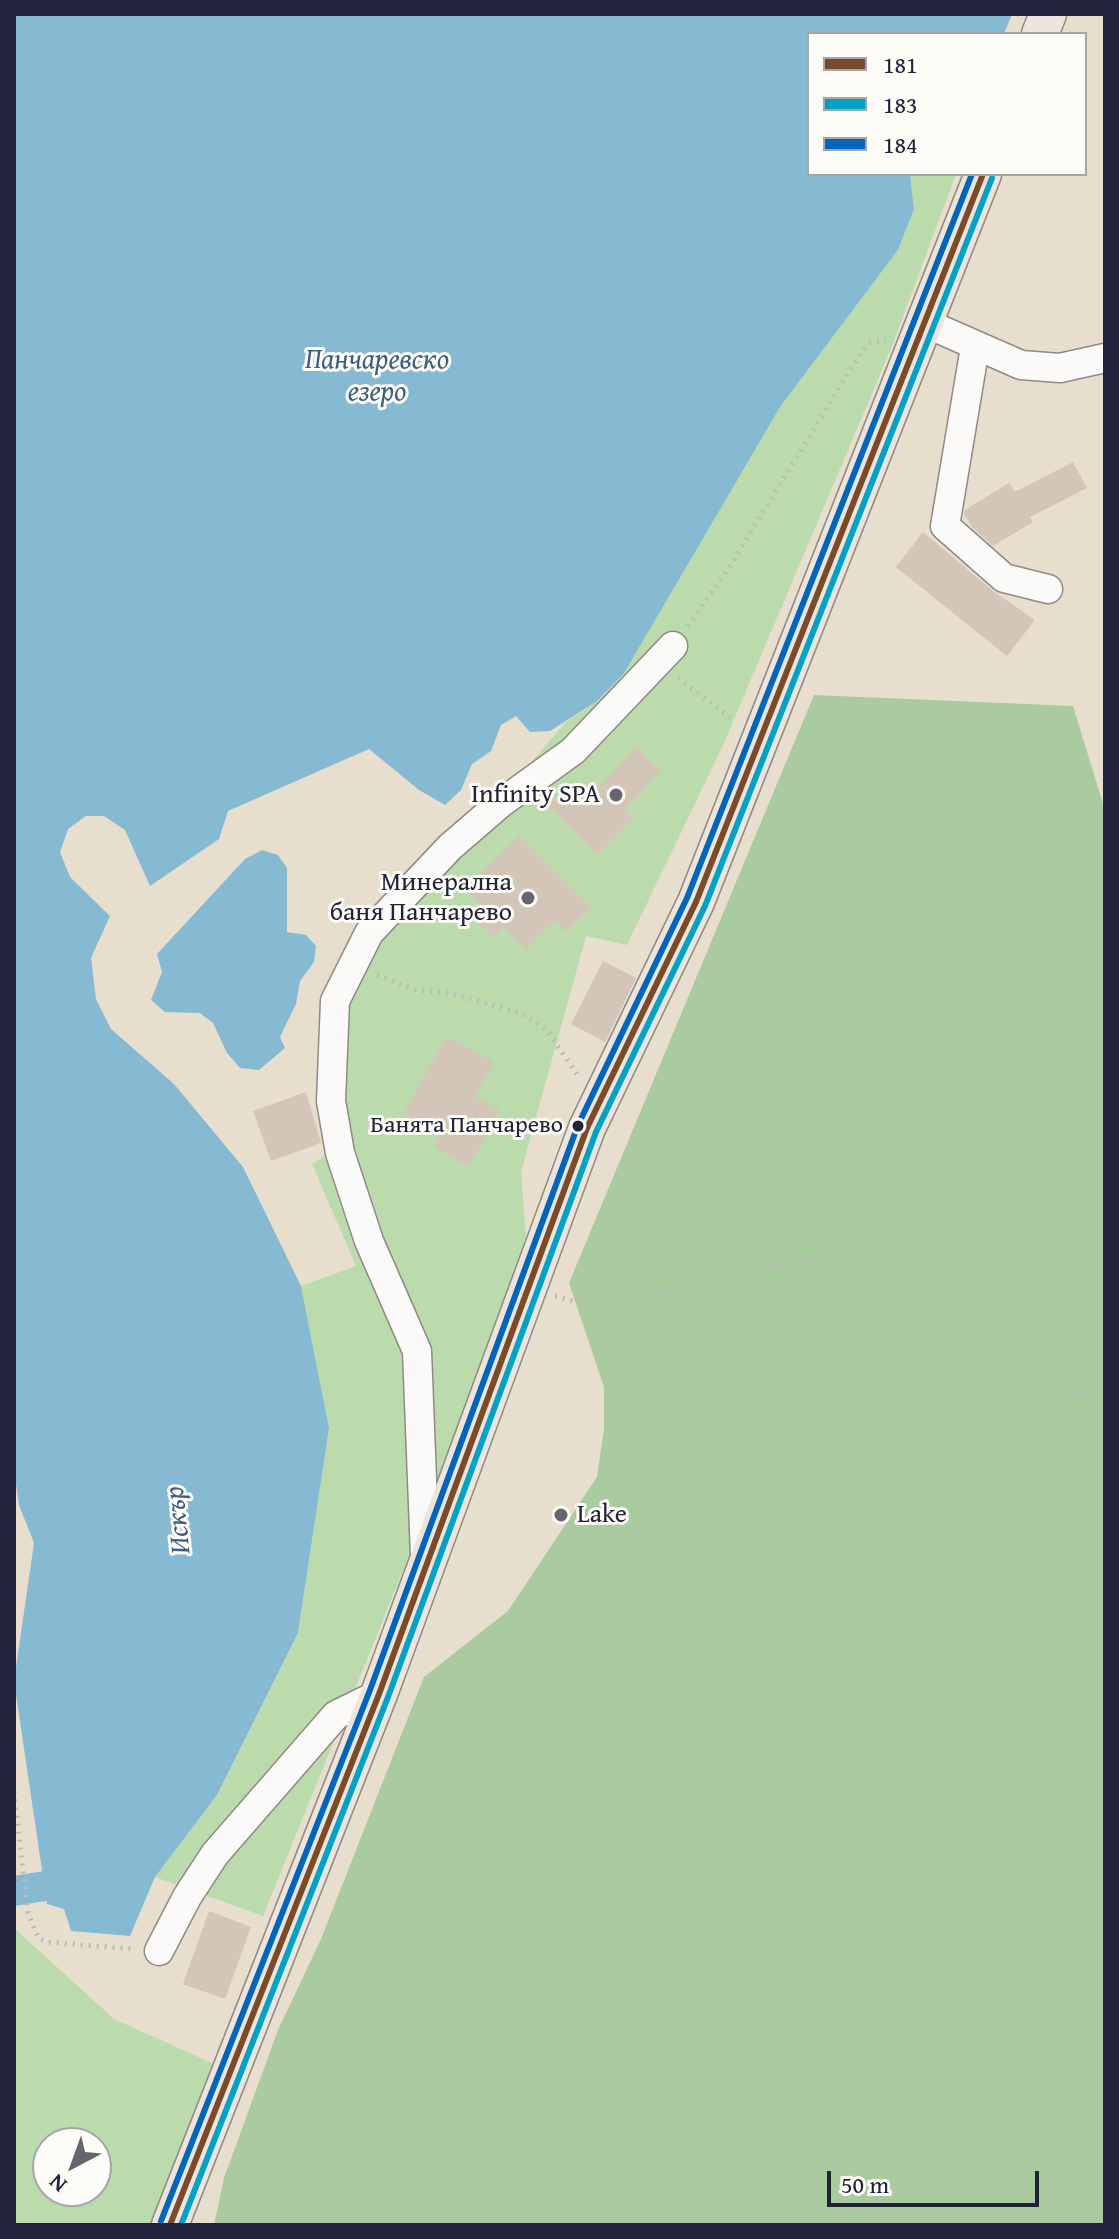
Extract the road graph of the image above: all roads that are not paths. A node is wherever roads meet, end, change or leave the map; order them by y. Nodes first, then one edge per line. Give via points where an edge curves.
1 (982, 176) edge
2 (923, 322) junction
3 (975, 347) junction
4 (1105, 358) edge
5 (1048, 589) dead end
6 (666, 654) road end
7 (426, 1569) junction
8 (379, 1694) junction
9 (159, 1951) road end
10 (170, 2225) edge

1 - 2 main road
2 - 3 street
2 - 7 main road via 696,902 598,1104
3 - 4 street via 1021,365 1060,368
3 - 5 street via 945,526 1004,578
6 - 7 street via 573,751 450,847 369,933 335,1001 331,1101 340,1153 369,1241 417,1351
7 - 8 main road
8 - 9 street via 336,1715 215,1854
8 - 10 main road

